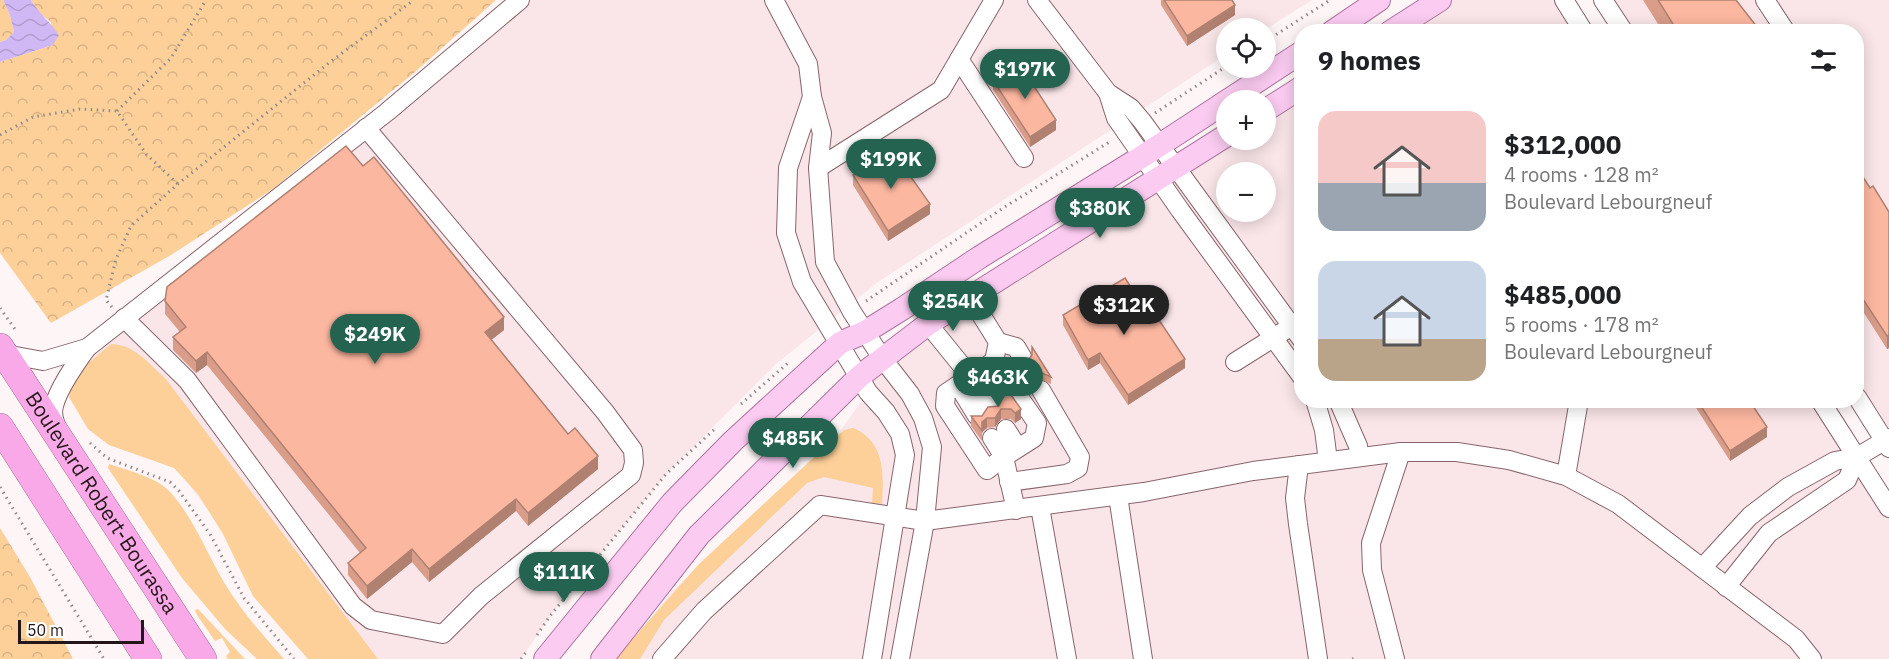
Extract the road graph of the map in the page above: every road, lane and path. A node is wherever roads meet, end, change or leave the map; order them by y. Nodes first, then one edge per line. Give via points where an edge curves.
1 (206, 0) edge
2 (414, 0) edge
3 (520, 0) edge
4 (994, 0) edge
5 (1330, 0) edge
6 (1440, 0) edge
7 (1564, 0) edge
8 (1603, 0) edge
9 (1765, 0) edge
10 (1042, 1) edge
11 (1376, 1) edge
12 (781, 2) edge
13 (1343, 24) edge
14 (1402, 24) edge
15 (1579, 24) edge
16 (1619, 24) edge
17 (1781, 24) edge
18 (1276, 35) edge
19 (1294, 57) edge
20 (959, 59) junction
21 (1216, 73) edge
22 (1294, 92) edge
23 (812, 97) junction
24 (1276, 104) edge
25 (1160, 110) dead end
26 (117, 111) junction
27 (366, 128) junction
28 (0, 135) edge
29 (1113, 139) dead end
30 (1216, 142) edge
31 (1151, 150) junction
32 (1024, 158) dead end
33 (818, 168) junction
34 (1167, 173) junction
35 (178, 184) junction
36 (970, 297) junction
37 (863, 303) dead end
38 (0, 308) edge
39 (124, 318) junction
40 (1294, 323) edge
41 (928, 324) junction
42 (1294, 331) edge
43 (865, 332) junction
44 (1275, 338) junction
45 (998, 342) junction
46 (840, 343) junction
47 (8, 345) edge
48 (87, 348) junction
49 (1022, 357) dead end
50 (882, 358) junction
51 (994, 362) junction
52 (1235, 362) dead end
53 (1294, 365) edge
54 (860, 376) junction
55 (965, 381) junction
56 (1041, 390) dead end
57 (1864, 407) edge
58 (1317, 408) edge
59 (1341, 408) edge
60 (1579, 408) edge
61 (1825, 408) edge
62 (985, 412) edge
63 (1060, 420) junction
64 (1037, 423) junction
65 (0, 427) edge
66 (999, 434) dead end
67 (58, 435) junction
68 (88, 441) dead end
69 (1888, 442) edge
70 (1401, 452) junction
71 (1011, 453) junction
72 (1360, 457) junction
73 (1857, 457) junction
74 (1328, 461) junction
75 (1299, 465) junction
76 (1566, 476) junction
77 (1009, 482) junction
78 (0, 486) edge
79 (1118, 496) junction
80 (1040, 507) junction
81 (1889, 508) edge
82 (1016, 510) junction
83 (896, 516) junction
84 (925, 521) junction
85 (1702, 568) junction
86 (1726, 587) junction
87 (1358, 658) edge
88 (104, 659) edge
89 (148, 659) edge
90 (203, 659) edge
91 (294, 659) edge
92 (545, 659) edge
93 (602, 659) edge
94 (662, 659) edge
95 (872, 659) edge
96 (900, 659) edge
97 (1067, 659) edge
98 (1143, 659) edge
99 (1318, 659) edge
100 (1352, 659) edge
101 (1395, 659) edge
102 (1812, 659) edge

1 - 26 path via 171,58
2 - 35 path
3 - 27 street
4 - 20 street
5 - 18 path
6 - 14 main road
7 - 15 street
8 - 16 street
9 - 17 street
10 - 31 street via 1108,93 1131,108
11 - 13 main road
12 - 23 street via 808,64
19 - 31 main road
20 - 32 street
20 - 33 street via 941,90
21 - 25 path
22 - 24 main road
23 - 33 street via 822,133
23 - 46 street via 788,168 786,233 802,282
26 - 28 path via 80,109 33,117
26 - 35 path via 146,154
27 - 39 street
27 - 39 street via 633,450 631,475 482,596 443,634 371,620 353,606 187,381
29 - 37 path
30 - 34 main road
31 - 34 street
31 - 43 main road
33 - 43 street via 825,262
34 - 36 main road
34 - 40 street
34 - 44 street via 1180,210
35 - 39 path via 131,226 116,259 106,300
36 - 41 main road
36 - 45 street
38 - 47 path
39 - 48 street
41 - 50 main road
41 - 55 street
42 - 44 street
43 - 46 main road
43 - 50 street
44 - 52 street
44 - 53 street
45 - 49 street via 1016,347
45 - 51 street
46 - 54 street
46 - 92 main road via 672,503
47 - 48 street via 43,362
47 - 67 highway, Boulevard Robert-Bourassa
48 - 67 street via 55,404
50 - 54 main road
50 - 84 street via 910,394 932,447
51 - 55 street
51 - 64 street
54 - 83 street via 900,434 905,455
54 - 93 main road via 699,535
55 - 62 street
55 - 71 street via 946,393 945,406 987,470
56 - 63 street
57 - 69 street
58 - 74 street
59 - 72 street
60 - 76 street
61 - 73 street
63 - 64 street
63 - 77 street via 1080,457 1078,468 1066,474
64 - 71 street via 1034,438
65 - 89 highway
66 - 71 street
67 - 90 highway, Boulevard Robert-Bourassa
68 - 91 path via 106,458 175,486 210,534 244,598
69 - 73 street
70 - 72 street
70 - 76 street via 1457,452 1509,460
70 - 101 street via 1371,543 1372,570
71 - 77 street
72 - 74 street
73 - 81 street
73 - 85 street via 1835,461 1788,487 1750,516
73 - 86 street via 1846,480 1769,533
74 - 75 street
75 - 79 street
75 - 99 street via 1295,498
76 - 85 street via 1618,504
77 - 82 street
78 - 88 path
79 - 80 street
79 - 98 street
80 - 82 street
80 - 97 street
82 - 84 street
83 - 84 street
83 - 94 street via 819,505 704,611
83 - 95 street
84 - 96 street
85 - 86 street
86 - 102 street via 1796,639
87 - 100 path

